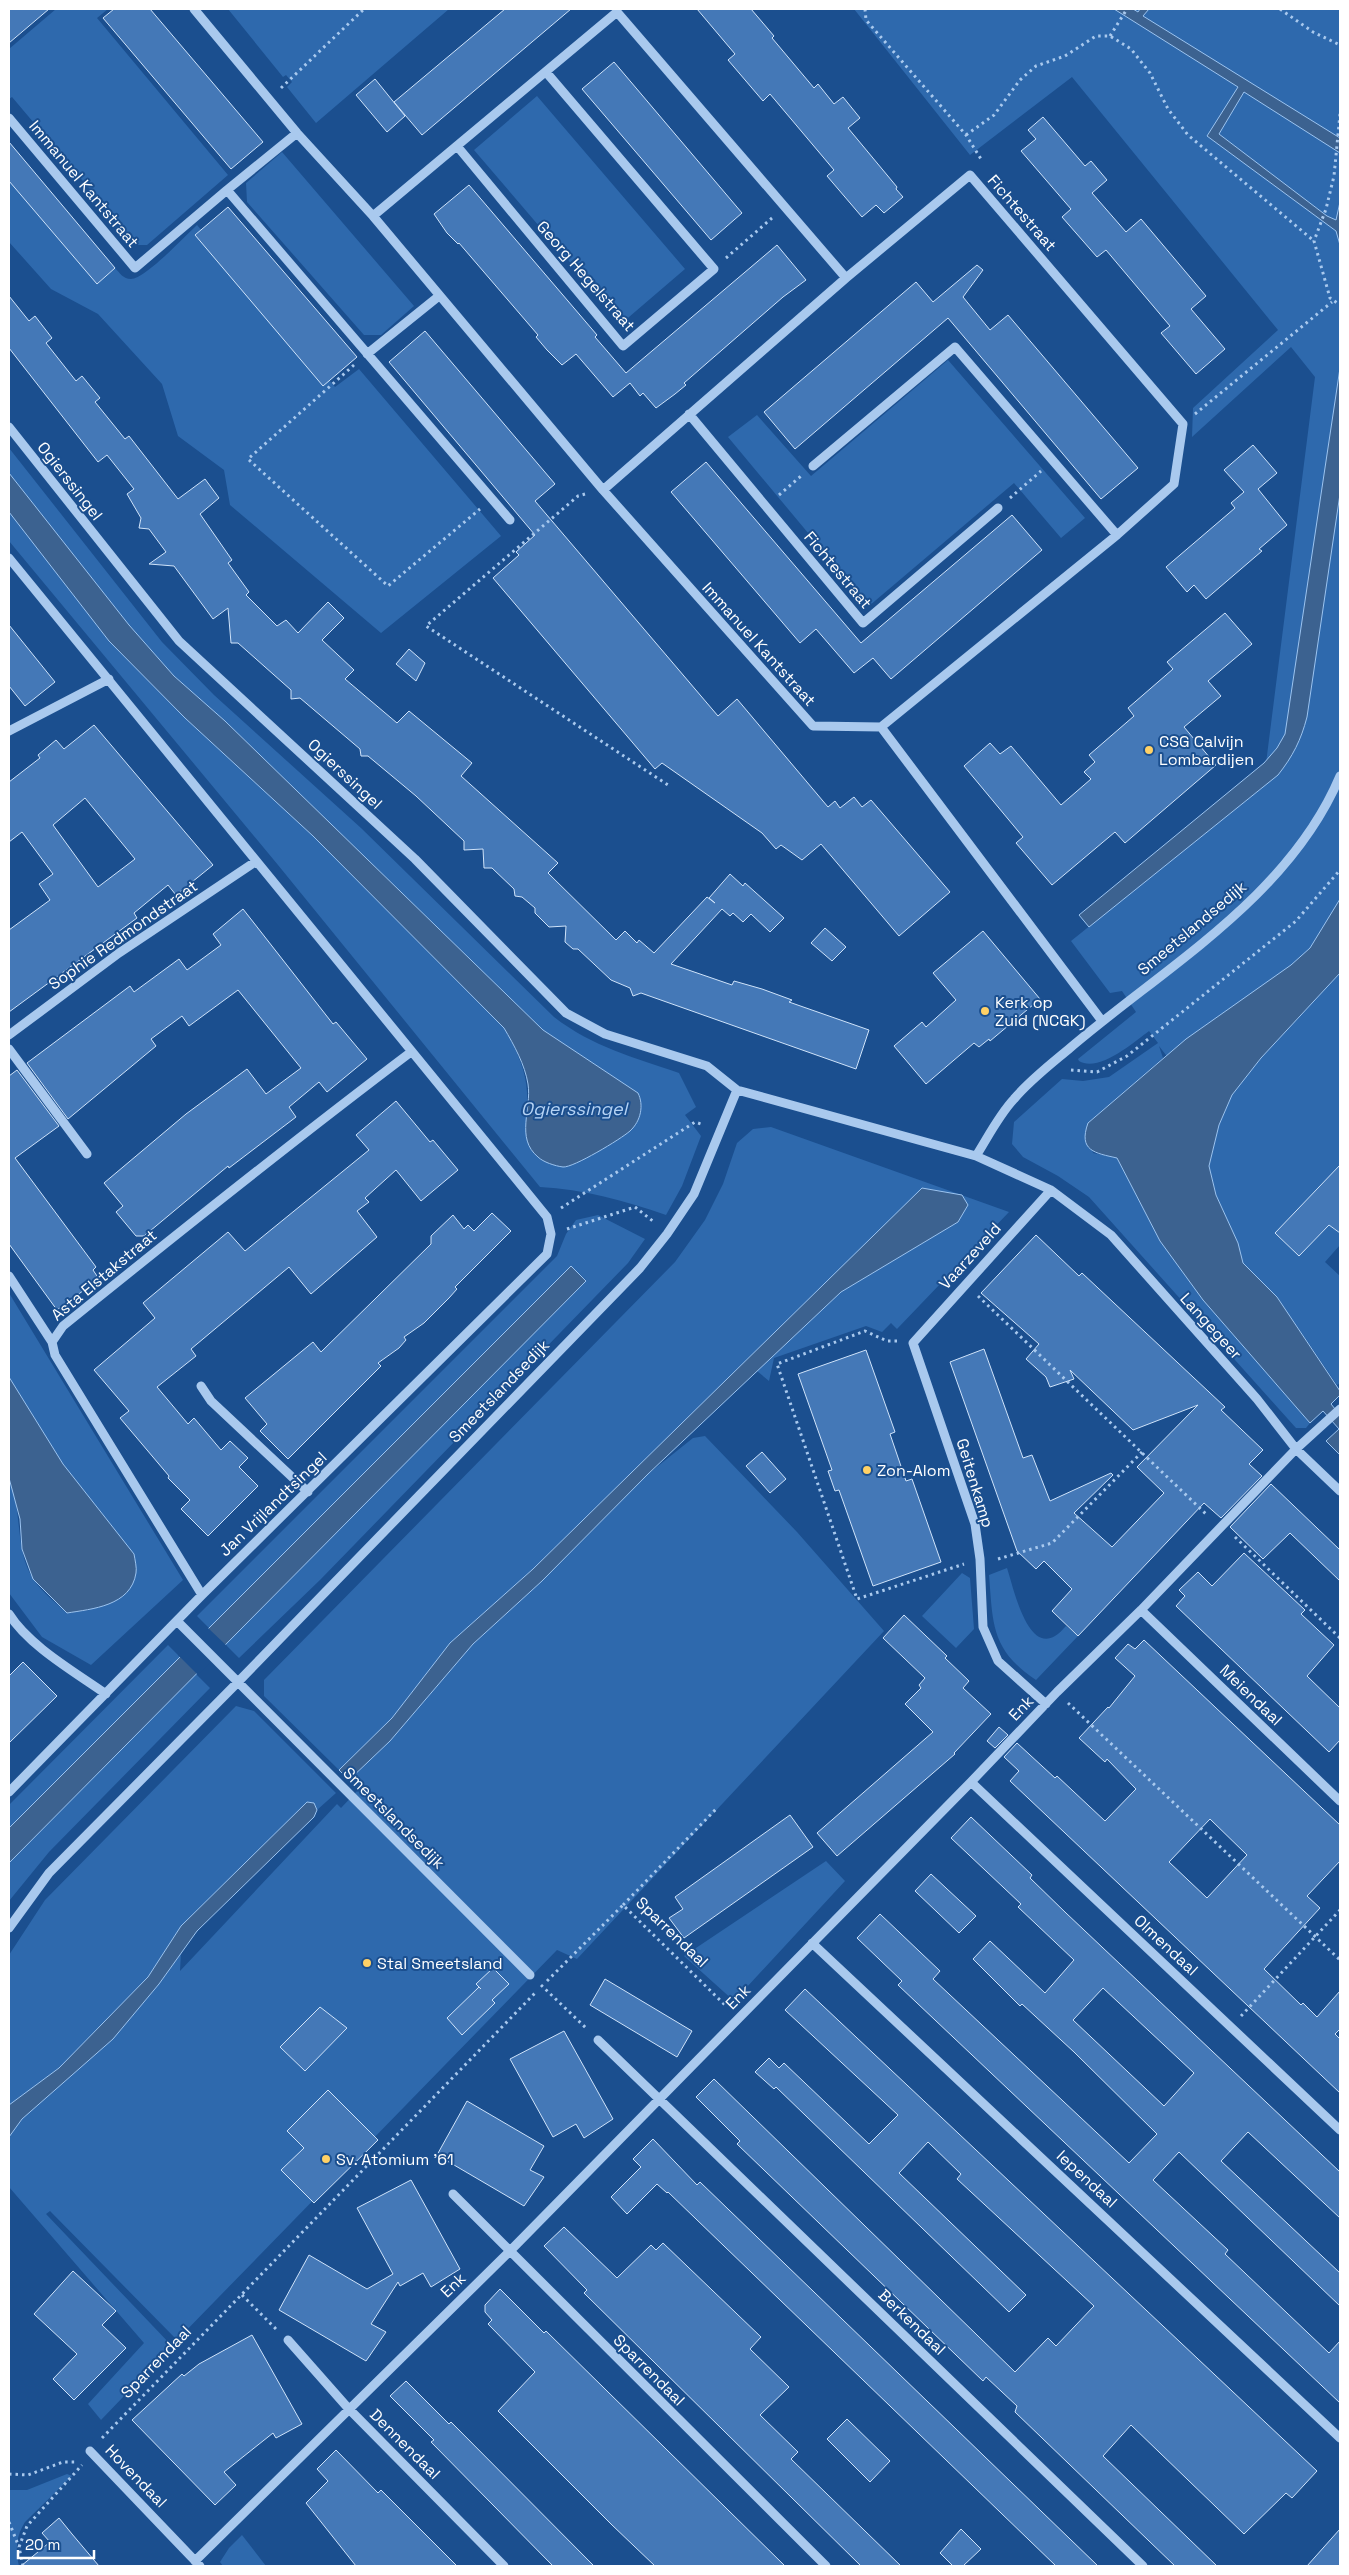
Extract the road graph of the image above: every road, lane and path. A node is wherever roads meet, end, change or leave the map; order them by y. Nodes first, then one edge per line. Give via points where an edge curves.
1 (194, 9) edge
2 (364, 9) edge
3 (865, 9) edge
4 (1127, 9) edge
5 (1280, 9) edge
6 (1110, 36) junction
7 (1340, 45) edge
8 (546, 72) junction
9 (268, 99) junction
10 (1340, 114) edge
11 (9, 118) edge
12 (297, 133) junction
13 (966, 135) junction
14 (457, 146) junction
15 (970, 176) junction
16 (228, 190) junction
17 (784, 206) junction
18 (373, 216) junction
19 (1314, 241) junction
20 (714, 268) junction
21 (846, 278) junction
22 (439, 296) junction
23 (1332, 302) junction
24 (1340, 305) edge
25 (367, 354) junction
26 (689, 414) junction
27 (1183, 424) junction
28 (9, 427) edge
29 (1052, 461) junction
30 (813, 466) joint
31 (603, 490) junction
32 (492, 499) junction
33 (765, 506) junction
34 (998, 508) joint
35 (510, 520) dead end
36 (1117, 535) junction
37 (9, 558) edge
38 (109, 679) junction
39 (881, 728) junction
40 (9, 731) edge
41 (1340, 776) edge
42 (668, 785) dead end
43 (255, 862) junction
44 (1340, 870) edge
45 (1102, 1021) junction
46 (9, 1035) edge
47 (9, 1050) edge
48 (411, 1052) junction
49 (1058, 1058) junction
50 (737, 1090) junction
51 (718, 1132) junction
52 (87, 1154) dead end
53 (976, 1156) junction
54 (1051, 1190) junction
55 (547, 1217) junction
56 (551, 1234) junction
57 (667, 1234) junction
58 (9, 1276) edge
59 (965, 1283) junction
60 (52, 1342) junction
61 (913, 1343) junction
62 (201, 1386) dead end
63 (1340, 1409) edge
64 (1296, 1449) junction
65 (1142, 1452) junction
66 (1340, 1491) edge
67 (308, 1492) junction
68 (1220, 1526) junction
69 (980, 1561) junction
70 (202, 1595) junction
71 (1141, 1610) junction
72 (9, 1614) edge
73 (177, 1621) junction
74 (1340, 1638) edge
75 (238, 1682) junction
76 (1057, 1692) junction
77 (106, 1694) junction
78 (1046, 1704) junction
79 (971, 1782) junction
80 (9, 1792) edge
81 (1340, 1801) edge
82 (718, 1807) dead end
83 (623, 1905) junction
84 (1340, 1910) edge
85 (9, 1928) edge
86 (1315, 1936) junction
87 (812, 1943) junction
88 (1340, 1960) edge
89 (530, 1975) joint
90 (542, 1986) junction
91 (738, 2018) junction
92 (1231, 2027) junction
93 (598, 2040) joint
94 (660, 2099) junction
95 (1340, 2130) edge
96 (453, 2194) dead end
97 (509, 2252) junction
98 (242, 2295) junction
99 (288, 2340) joint
100 (348, 2408) junction
101 (1340, 2438) edge
102 (90, 2451) joint
103 (9, 2474) edge
104 (9, 2522) edge
105 (19, 2547) junction
106 (198, 2563) edge
107 (23, 2566) edge
108 (504, 2566) edge
109 (826, 2566) edge
110 (1143, 2566) edge

1 - 9 street, Immanuel Kantstraat
2 - 9 path
3 - 13 path via 866,20
4 - 6 path
5 - 7 path via 1313,32
6 - 13 path via 1096,36 1065,56 1036,66 1020,80 994,115
6 - 19 path via 1131,49 1150,73 1168,109 1188,135
8 - 14 street
8 - 17 street via 617,12
8 - 20 street
9 - 12 street, Immanuel Kantstraat
10 - 19 path via 1334,176
11 - 16 street, Immanuel Kantstraat via 135,268
12 - 16 street, Immanuel Kantstraat
12 - 18 street, Immanuel Kantstraat
13 - 15 path via 981,159
14 - 18 street
14 - 20 street, Georg Hegelstraat via 623,346
15 - 21 street, Fichtestraat
15 - 27 street, Fichtestraat
16 - 25 street
17 - 20 path
17 - 21 street
18 - 22 street, Immanuel Kantstraat
19 - 23 path
21 - 26 street, Fichtestraat
22 - 25 street
22 - 31 street, Immanuel Kantstraat
23 - 24 path
23 - 27 path
25 - 32 street
25 - 32 path via 248,459 388,586
26 - 31 street, Fichtestraat
26 - 33 street, Fichtestraat
27 - 36 street via 1174,484
28 - 50 street, Ogierssingel via 179,642 415,859 566,1013 605,1034 707,1066
29 - 30 street via 955,347
29 - 34 path
29 - 36 street
30 - 33 path
31 - 39 street, Immanuel Kantstraat via 813,726
31 - 42 path via 578,496 426,626
32 - 35 street
33 - 34 street, Fichtestraat via 862,623
36 - 39 street
37 - 38 street
38 - 40 street
38 - 43 street
39 - 45 street
41 - 45 street, Smeetslandsedijk via 1303,842 1244,907
43 - 46 street, Sophie Redmondstraat via 119,953
43 - 48 street
44 - 49 path via 1296,921 1127,1056 1097,1072 1072,1071
45 - 49 street, Smeetslandsedijk
47 - 52 street
48 - 55 street
48 - 60 street, Asta Elstakstraat via 278,1152 130,1271 62,1326
49 - 53 street, Smeetslandsedijk via 1013,1099
50 - 51 street, Smeetslandsedijk
50 - 53 street, Ogierssingel
51 - 55 path via 695,1122
51 - 57 street, Smeetslandsedijk via 694,1194
53 - 54 street, Ogierssingel
54 - 59 street, Vaarzeveld
54 - 64 street, Langegeer via 1111,1235 1257,1399
55 - 56 street
56 - 57 path via 635,1207
56 - 67 street, Jan Vrijlandtsingel via 547,1254
57 - 75 street, Smeetslandsedijk via 640,1268
58 - 60 street
59 - 61 street, Vaarzeveld
59 - 65 path
60 - 70 street, Asta Elstakstraat via 55,1355
61 - 69 street, Geitenkamp via 975,1524
61 - 69 path via 887,1341 865,1331 777,1364 857,1599
62 - 67 street via 211,1401
63 - 64 street, Enk
64 - 66 street, Langegeer
64 - 68 street, Enk
65 - 68 path
65 - 69 path via 1052,1543
67 - 70 street, Jan Vrijlandtsingel
68 - 71 street, Enk
68 - 74 path
69 - 78 street, Geitenkamp via 983,1628 998,1661
70 - 73 street, Jan Vrijlandtsingel
71 - 76 street, Enk
71 - 81 street, Meiendaal
72 - 77 street via 46,1652
73 - 75 street, Smeetslandsedijk
73 - 77 street, Jan Vrijlandtsingel
75 - 85 street, Smeetslandsedijk via 49,1873
75 - 89 street, Smeetslandsedijk
76 - 78 street, Enk
76 - 86 path
77 - 80 street, Jan Vrijlandtsingel
78 - 79 street, Enk
79 - 87 street, Enk
79 - 92 street, Olmendaal
82 - 83 path
83 - 90 path, Sparrendaal
83 - 91 path, Sparrendaal
84 - 86 path
86 - 88 path
86 - 92 path
87 - 91 street, Enk
87 - 101 street, Iependaal
89 - 90 path
90 - 93 path
90 - 98 path, Sparrendaal
91 - 94 street, Enk
92 - 95 street, Olmendaal
93 - 94 street
94 - 97 street, Enk
94 - 110 street, Berkendaal
96 - 97 street, Sparrendaal
97 - 100 street, Enk
97 - 109 street, Sparrendaal
98 - 99 path
98 - 102 path, Sparrendaal
99 - 100 street, Dennendaal
100 - 106 street, Enk
100 - 108 street, Dennendaal
102 - 106 street, Hovendaal
103 - 105 path, Hovendaal via 28,2475 63,2462 84,2463 27,2526
104 - 105 path
105 - 107 path

